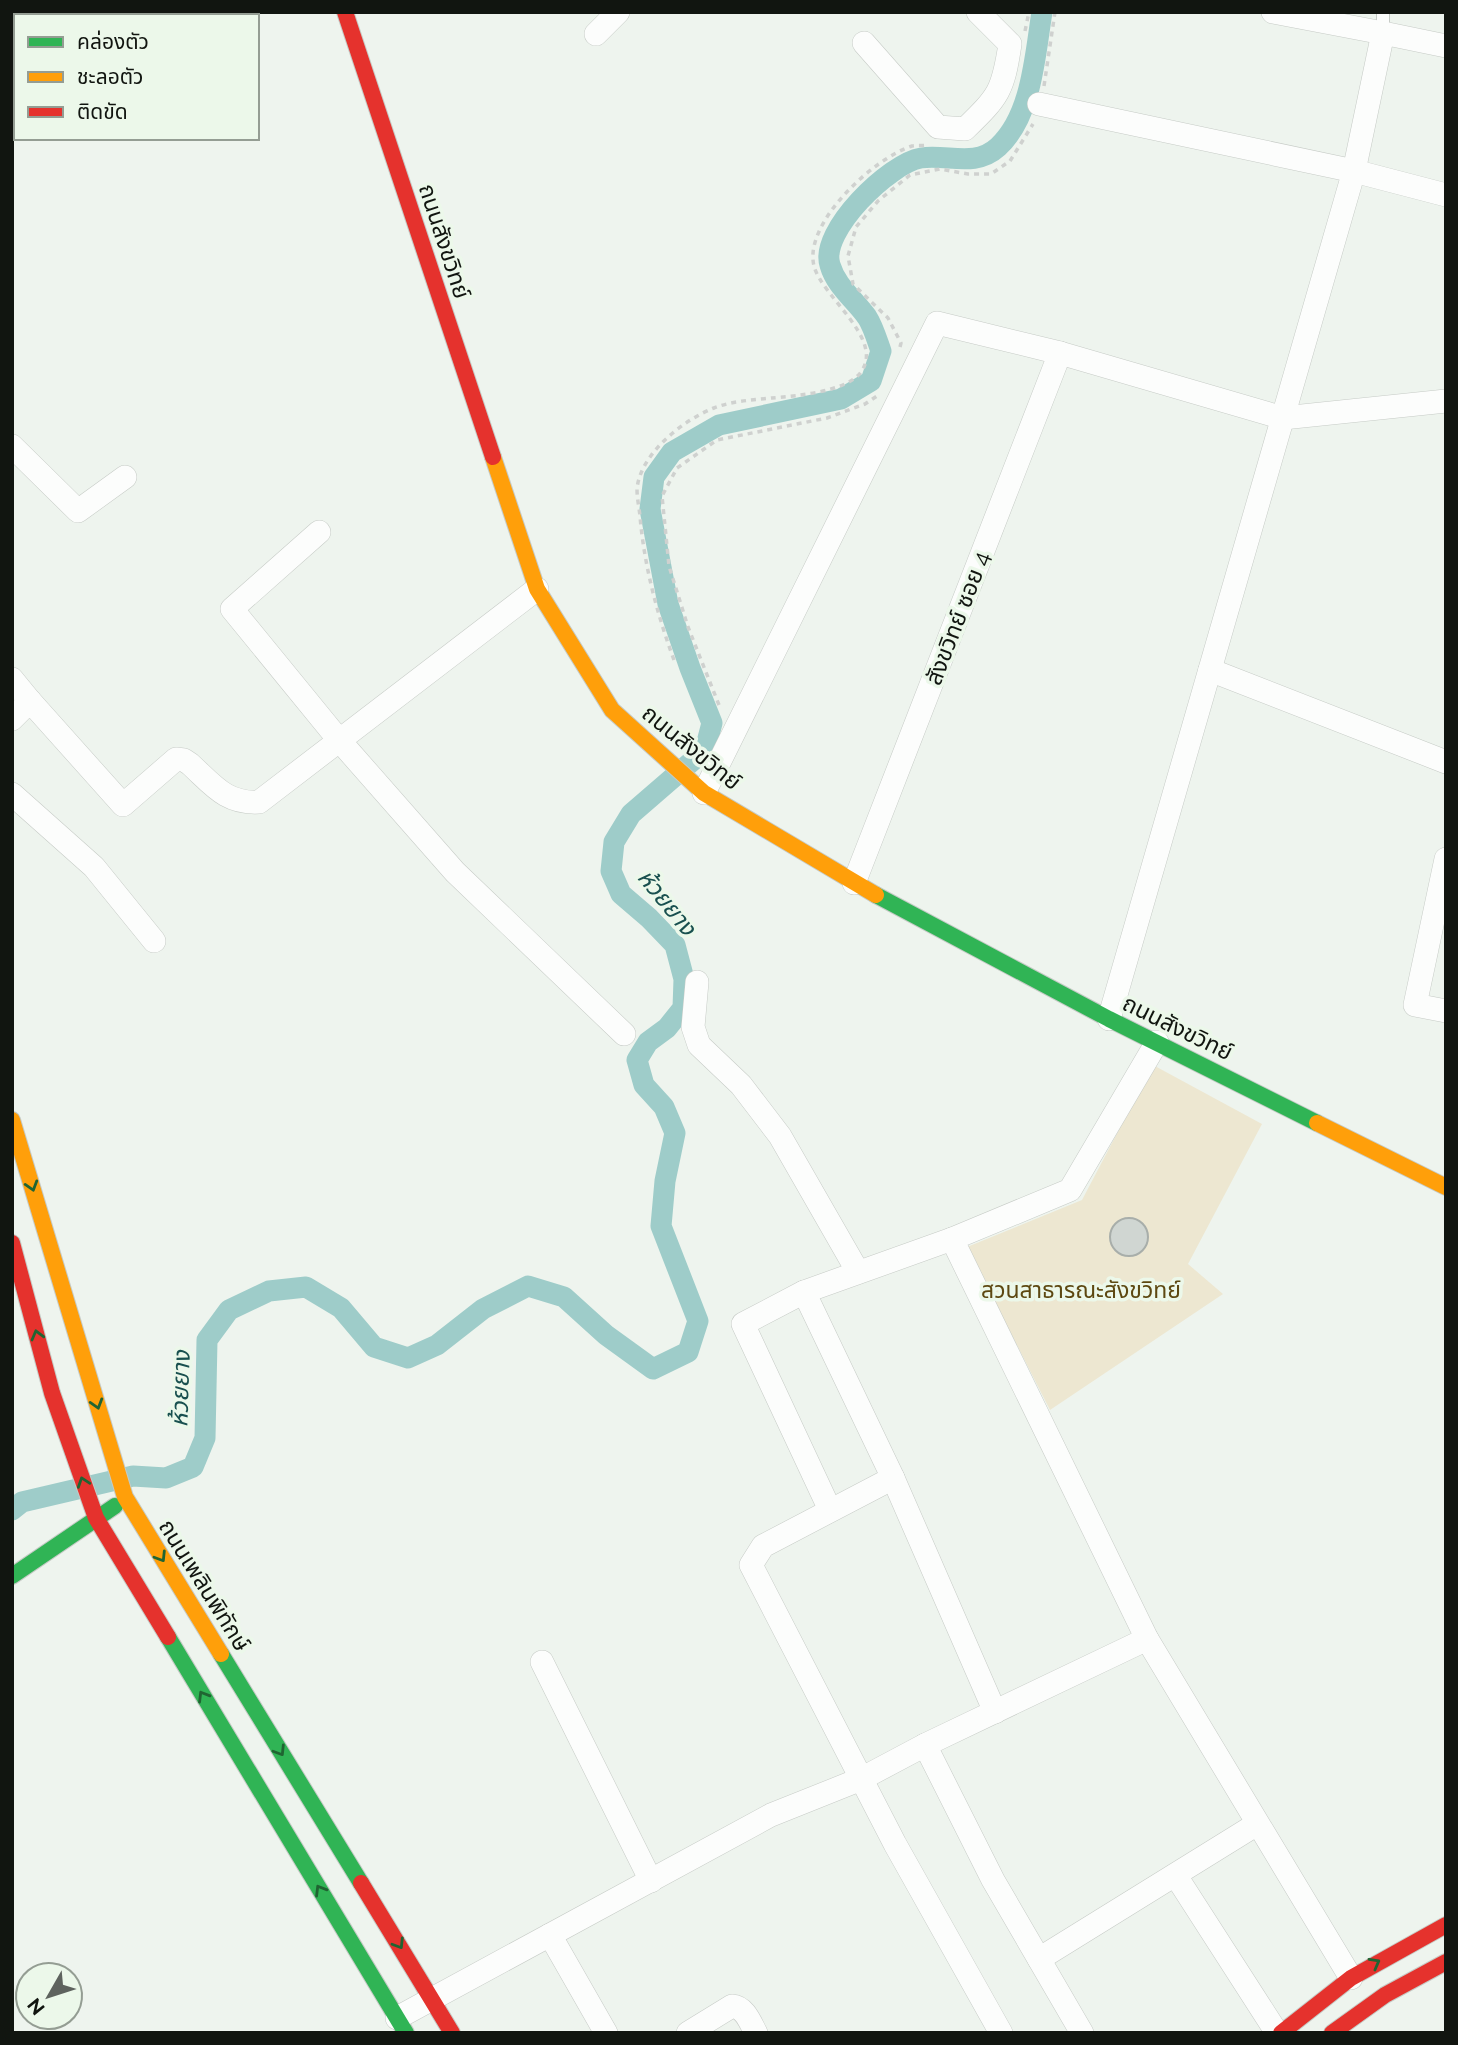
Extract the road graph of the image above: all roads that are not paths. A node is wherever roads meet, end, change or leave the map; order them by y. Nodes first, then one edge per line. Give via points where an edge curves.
1 (345, 12) edge
2 (618, 12) edge
3 (978, 12) edge
4 (1273, 12) edge
5 (1383, 22) edge
6 (596, 34) dead end
7 (864, 43) dead end
8 (1446, 46) edge
9 (1039, 104) road end
10 (1354, 171) junction
11 (1446, 195) edge
12 (1060, 353) junction
13 (1446, 401) edge
14 (1283, 418) junction
15 (12, 446) edge
16 (125, 477) dead end
17 (319, 532) dead end
18 (537, 589) junction
19 (1210, 670) junction
20 (12, 679) edge
21 (30, 701) junction
22 (12, 719) edge
23 (339, 740) junction
24 (1446, 762) edge
25 (704, 793) junction
26 (12, 794) edge
27 (1446, 859) edge
28 (854, 883) junction
29 (154, 941) dead end
30 (697, 982) dead end
31 (1446, 1011) edge
32 (1109, 1019) junction
33 (624, 1034) dead end
34 (1157, 1042) junction
35 (12, 1120) edge
36 (1446, 1187) edge
37 (951, 1239) junction
38 (12, 1243) edge
39 (858, 1272) junction
40 (16, 1274) edge
41 (804, 1292) junction
42 (892, 1478) junction
43 (125, 1498) junction
44 (830, 1510) junction
45 (96, 1518) junction
46 (12, 1576) edge
47 (1147, 1639) junction
48 (542, 1662) dead end
49 (995, 1712) junction
50 (925, 1745) junction
51 (861, 1779) junction
52 (1257, 1824) junction
53 (1176, 1876) junction
54 (651, 1881) junction
55 (1446, 1925) edge
56 (550, 1935) junction
57 (1039, 1959) junction
58 (1446, 1962) edge
59 (1350, 1978) junction
60 (432, 1998) junction
61 (402, 2025) edge
62 (452, 2033) edge
63 (606, 2033) edge
64 (688, 2033) edge
65 (756, 2033) edge
66 (1001, 2033) edge
67 (1082, 2033) edge
68 (1279, 2033) edge
69 (1332, 2033) edge

1 - 18 main road, ถนนสังขวิทย์
2 - 6 street
3 - 7 street via 1010,44 1004,82 990,105 965,129 938,127
4 - 5 street
5 - 8 street
5 - 10 street
9 - 10 street
10 - 11 street
10 - 14 street
12 - 14 street
12 - 25 street via 937,323
12 - 28 street, สังขวิทย์ ซอย 4
13 - 14 street
14 - 19 street
15 - 16 street via 78,512
17 - 23 street via 232,609
18 - 23 street
18 - 25 main road, ถนนสังขวิทย์ via 612,710
19 - 24 street
19 - 32 street
20 - 21 street
21 - 22 street
21 - 23 street via 123,804 176,760 190,764 224,796 259,802
23 - 33 street via 455,872
25 - 28 main road, ถนนสังขวิทย์
26 - 29 street via 94,867
27 - 31 street via 1415,1005
28 - 32 main road, ถนนสังขวิทย์
30 - 39 street via 694,1027 699,1045 741,1085 780,1136
32 - 34 main road, ถนนสังขวิทย์
34 - 36 main road, ถนนสังขวิทย์
34 - 37 street via 1070,1190
35 -> 43 main road, ถนนเพลินพิทักษ์
37 - 39 street
37 - 47 street
38 - 40 main road
39 - 41 street
45 -> 40 main road
41 - 42 street
41 - 44 street via 743,1324
42 - 44 street
42 - 49 street
43 - 45 main road
43 -> 60 main road, ถนนเพลินพิทักษ์
44 - 51 street via 763,1546 751,1565
45 - 46 main road
61 -> 45 main road
47 - 49 street
47 - 52 street
48 - 54 street
49 - 50 street
50 - 51 street
50 - 57 street
51 - 54 street via 771,1815
51 - 66 street
52 - 53 street
52 - 59 street
53 - 57 street
53 - 68 street
54 - 56 street
59 -> 55 main road
56 - 60 street
56 - 63 street
57 - 67 street
58 - 69 main road via 1385,1994
59 - 68 main road
60 - 61 street
60 - 62 main road, ถนนเพลินพิทักษ์
64 - 65 street via 732,2006 742,2010

